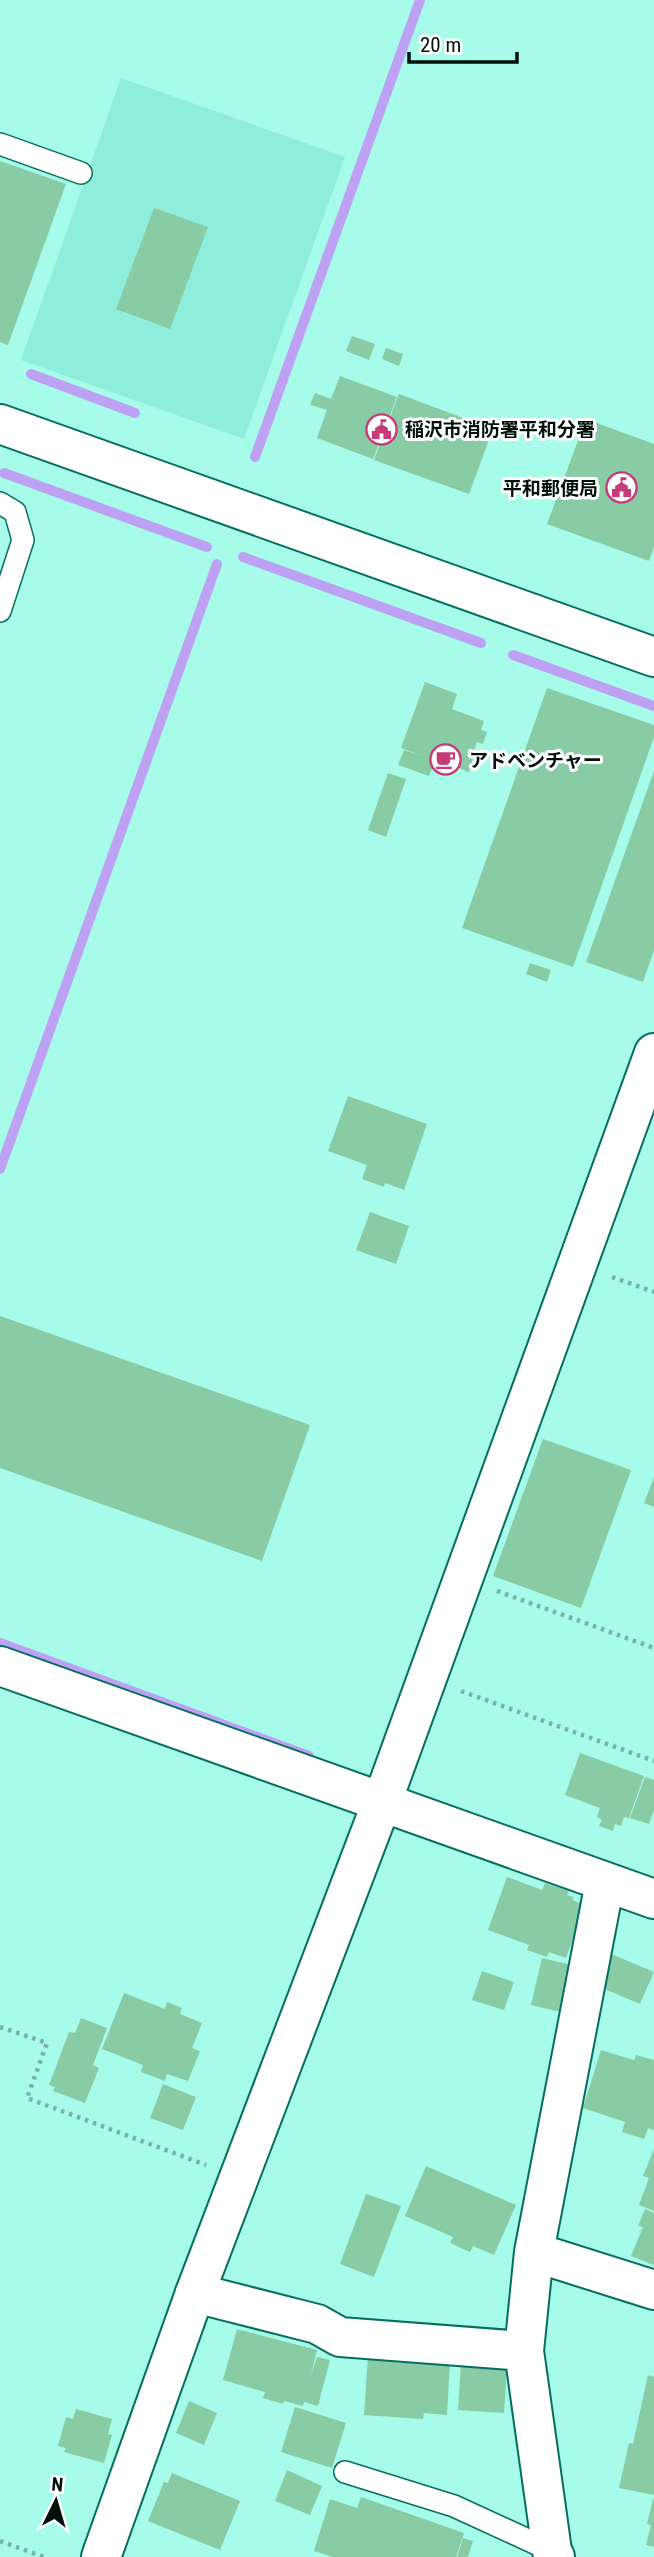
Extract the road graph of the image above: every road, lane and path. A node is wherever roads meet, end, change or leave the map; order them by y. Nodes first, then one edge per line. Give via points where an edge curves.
1 (0, 144) edge
2 (81, 173) dead end
3 (2, 430) edge
4 (0, 503) edge
5 (0, 611) edge
6 (654, 657) edge
7 (654, 1053) edge
8 (463, 1579) junction
9 (654, 1648) edge
10 (0, 1666) edge
11 (427, 1679) junction
12 (654, 1761) edge
13 (383, 1802) junction
14 (606, 1882) junction
15 (654, 1899) edge
16 (0, 2027) edge
17 (239, 2177) junction
18 (534, 2252) junction
19 (654, 2290) edge
20 (195, 2293) junction
21 (523, 2351) junction
22 (345, 2472) dead end
23 (0, 2541) edge
24 (554, 2554) edge
25 (44, 2557) edge
26 (101, 2557) edge

1 - 2 lane
3 - 6 street
4 - 5 lane via 15,512 23,540
7 - 8 street
8 - 9 path
8 - 11 street
10 - 13 street
11 - 12 path
11 - 13 street
13 - 14 street
13 - 17 street
14 - 15 street
14 - 18 street
16 - 17 path via 47,2043 27,2098
17 - 20 street
18 - 19 street
18 - 21 street
20 - 21 street via 317,2324 340,2337
20 - 26 street
21 - 24 street
22 - 24 lane via 454,2506
23 - 25 path

